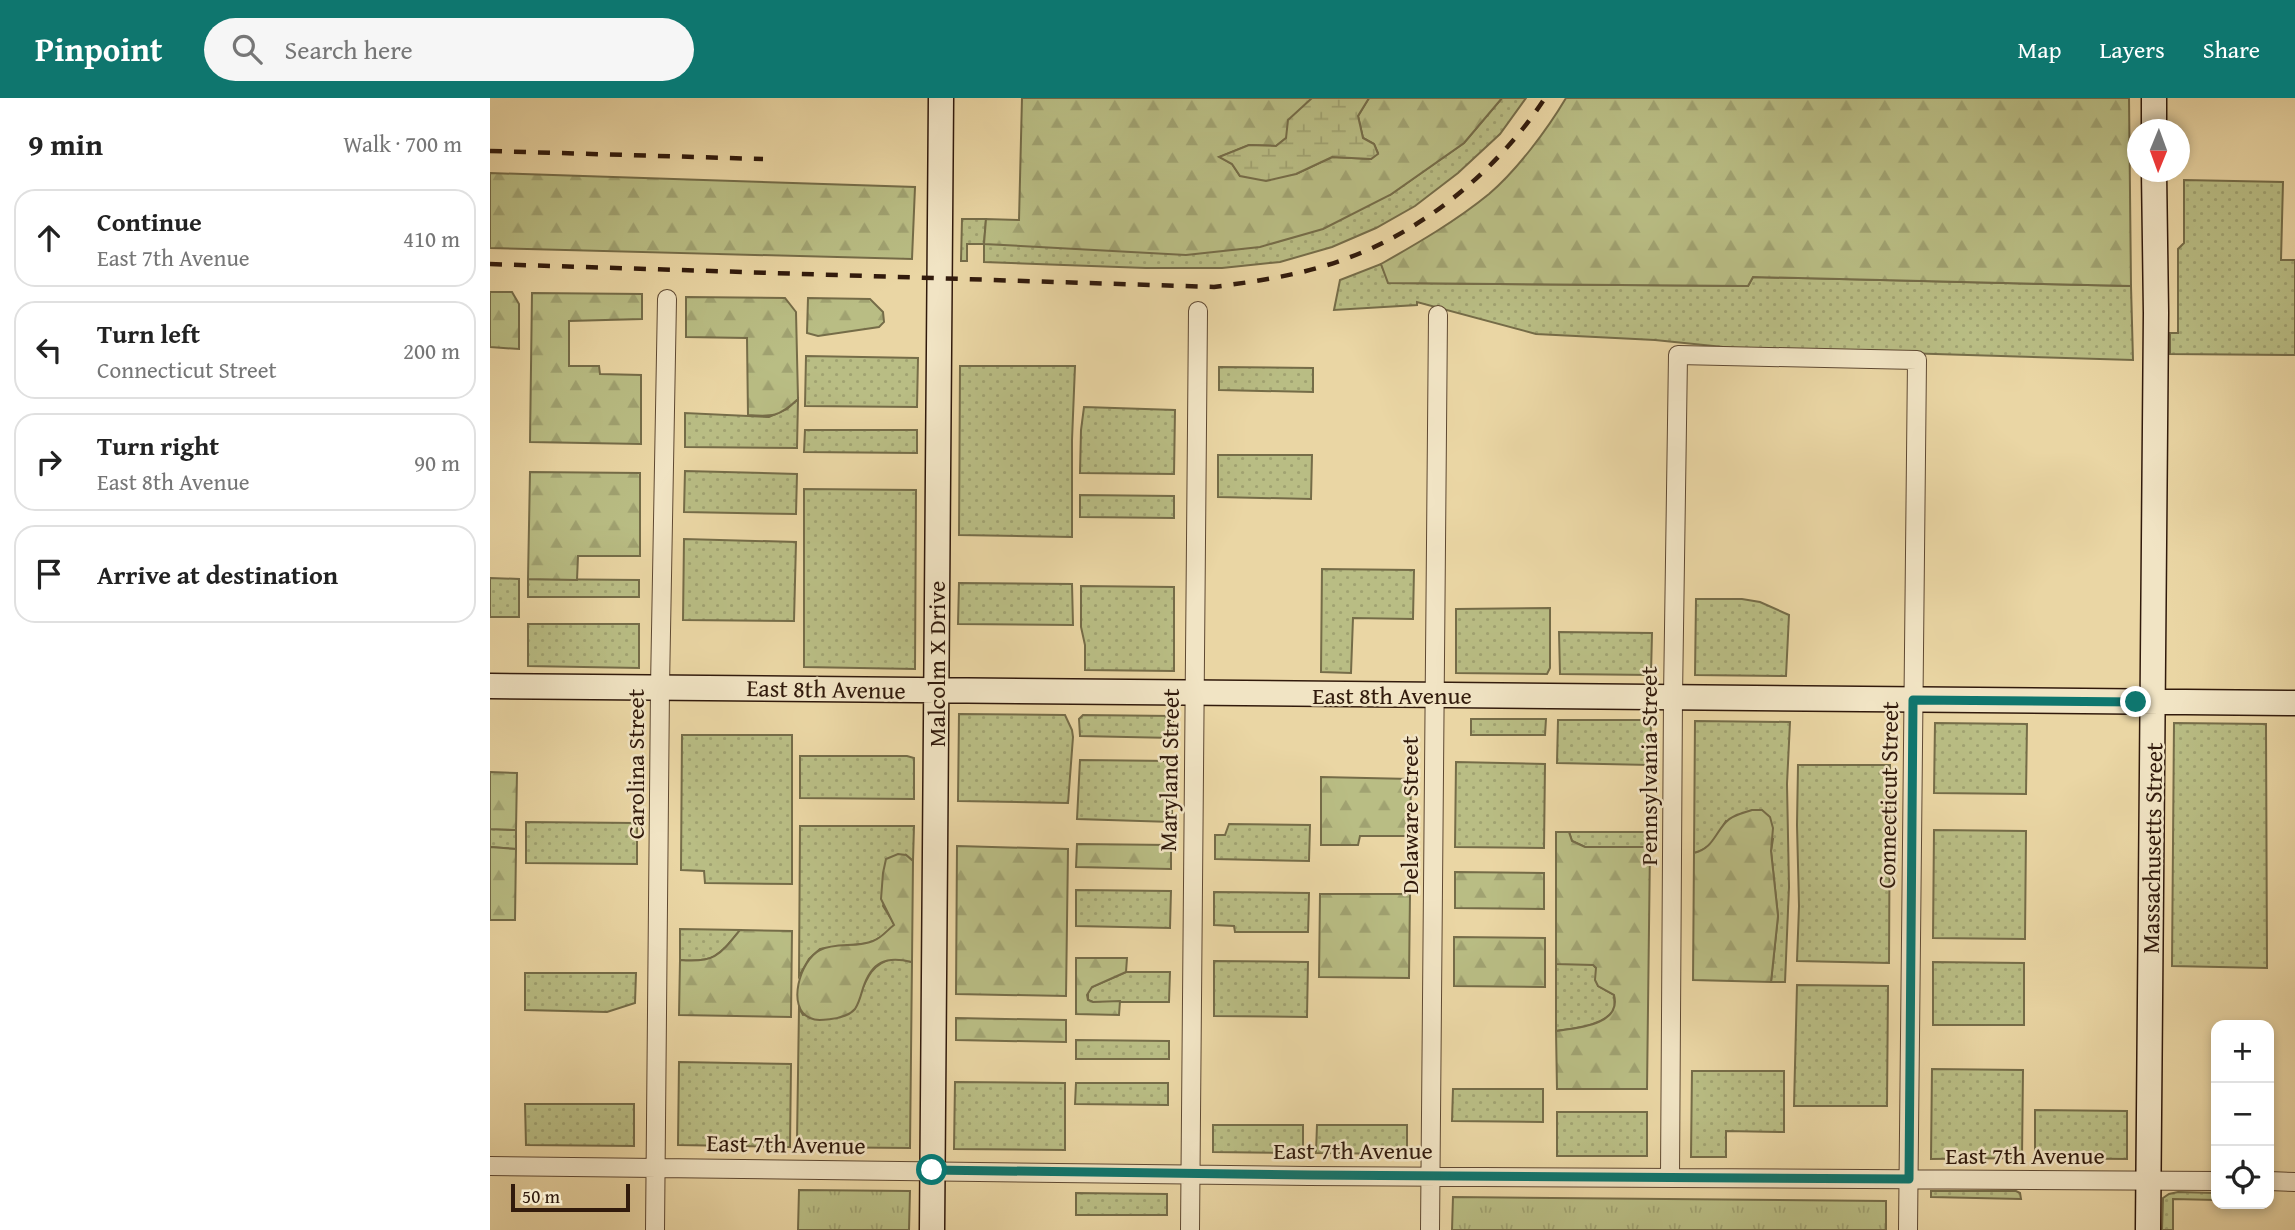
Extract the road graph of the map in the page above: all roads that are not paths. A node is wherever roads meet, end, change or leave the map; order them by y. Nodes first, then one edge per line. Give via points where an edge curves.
1 (941, 98) edge
2 (2154, 98) edge
3 (2154, 119) edge
4 (2154, 182) edge
5 (667, 299) dead end
6 (1198, 311) dead end
7 (1438, 315) dead end
8 (1917, 360) joint
9 (490, 686) edge
10 (660, 687) junction
11 (936, 691) junction
12 (1195, 694) junction
13 (1434, 696) junction
14 (1673, 698) junction
15 (1913, 700) junction
16 (2153, 702) junction
17 (2295, 703) edge
18 (490, 1166) edge
19 (657, 1167) junction
20 (932, 1170) junction
21 (1190, 1173) junction
22 (1430, 1175) junction
23 (1670, 1177) junction
24 (1909, 1179) junction
25 (2148, 1181) junction
26 (2211, 1181) edge
27 (2274, 1181) edge
28 (2295, 1182) edge
29 (655, 1230) edge
30 (932, 1230) edge
31 (1190, 1230) edge
32 (1430, 1230) edge
33 (1908, 1230) edge
34 (2148, 1230) edge

1 - 11 street, Malcolm X Drive
2 - 3 street
4 - 16 street, Massachusetts Street
5 - 10 street, Carolina Street
6 - 12 street, Maryland Street
7 - 13 street, Delaware Street
8 - 14 street, Pennsylvania Street via 1678,355
8 - 15 street, Connecticut Street
9 - 10 street, East 8th Avenue
10 - 11 street, East 8th Avenue
10 - 19 street, Carolina Street
11 - 12 street, East 8th Avenue
11 - 20 street, Malcolm X Drive
12 - 13 street, East 8th Avenue
12 - 21 street, Maryland Street
13 - 14 street, East 8th Avenue
13 - 22 street, Delaware Street
14 - 15 street, East 8th Avenue
14 - 23 street, Pennsylvania Street
15 - 16 street, East 8th Avenue
15 - 24 street, Connecticut Street
16 - 17 street, East 8th Avenue
16 - 25 street, Massachusetts Street
18 - 19 street, East 7th Avenue
19 - 20 street, East 7th Avenue
19 - 29 street, Carolina Street
20 - 21 street, East 7th Avenue
20 - 30 street, Malcolm X Drive
21 - 22 street, East 7th Avenue
21 - 31 street, Maryland Street
22 - 23 street, East 7th Avenue
22 - 32 street, Delaware Street
23 - 24 street, East 7th Avenue
24 - 25 street, East 7th Avenue
24 - 33 street, Connecticut Street
25 - 26 street, East 7th Avenue
25 - 34 street, Massachusetts Street
27 - 28 street

